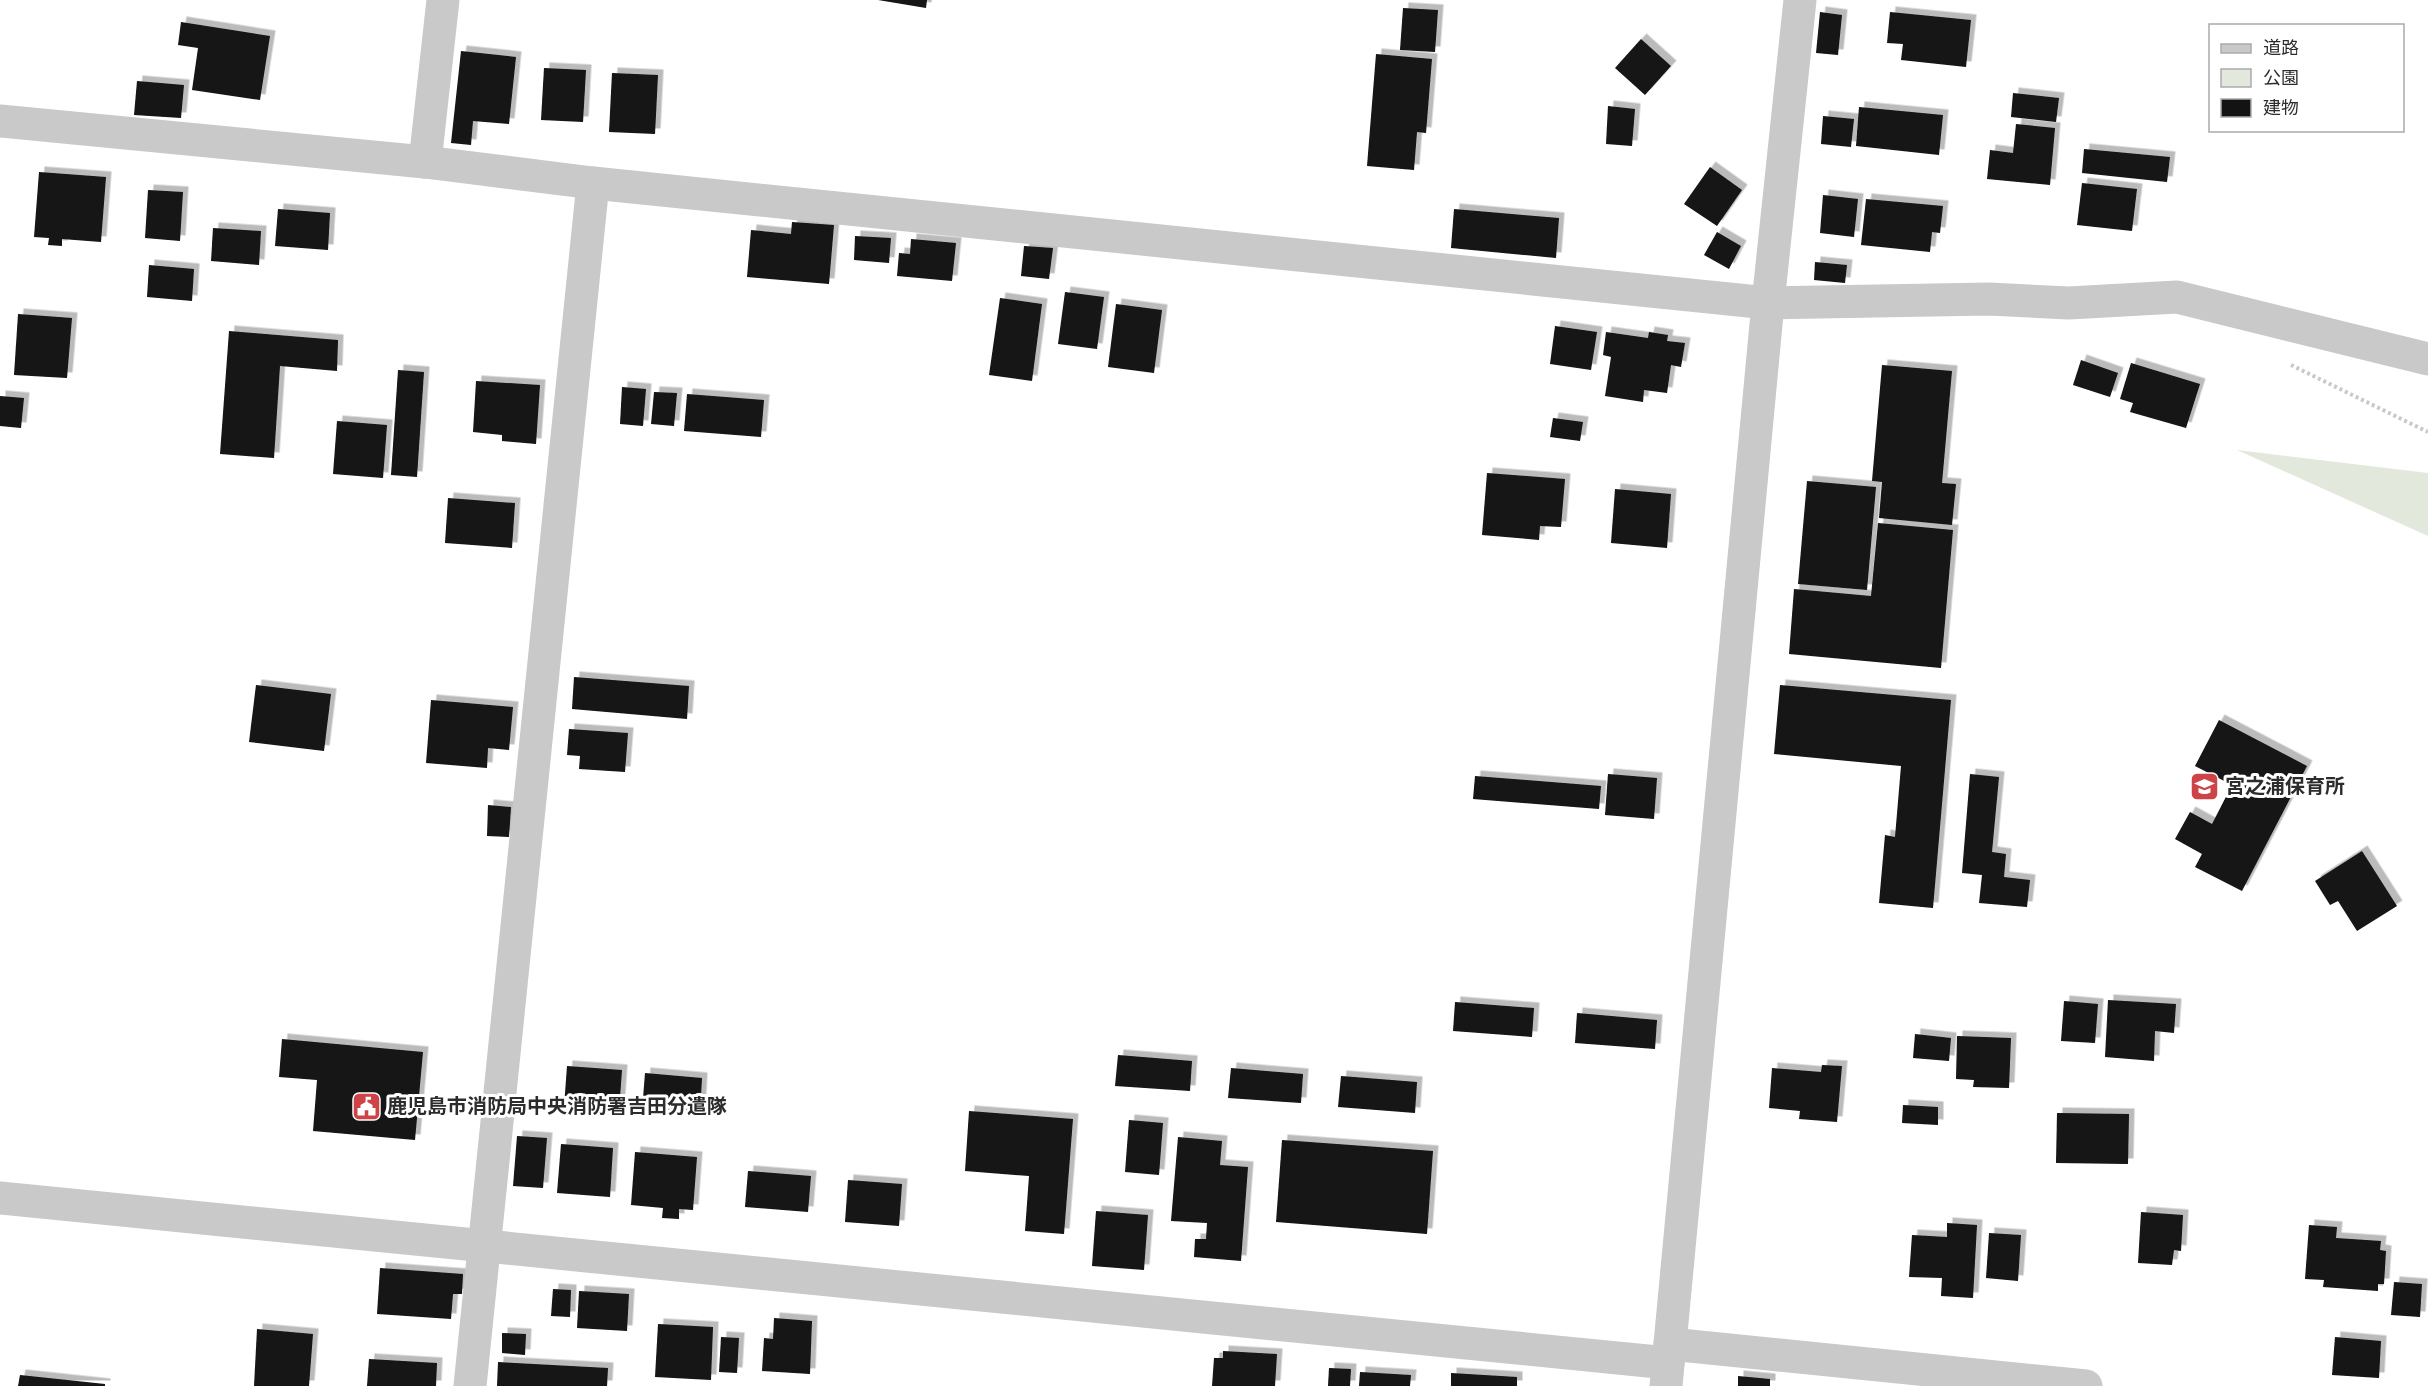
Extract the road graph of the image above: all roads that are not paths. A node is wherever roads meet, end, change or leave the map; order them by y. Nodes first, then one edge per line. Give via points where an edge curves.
1 (443, 0) edge
2 (1800, 0) edge
3 (0, 121) edge
4 (425, 162) junction
5 (593, 183) junction
6 (1768, 303) junction
7 (2428, 359) edge
8 (0, 1198) edge
9 (485, 1246) junction
10 (1668, 1364) edge
11 (470, 1386) edge
12 (2086, 1386) edge

1 - 4 street
2 - 6 street
3 - 4 street
4 - 5 street
5 - 6 street
5 - 9 street
6 - 7 street via 1989,299 2069,303 2177,297
6 - 10 street
8 - 9 street
9 - 10 street
9 - 11 street
10 - 12 street

